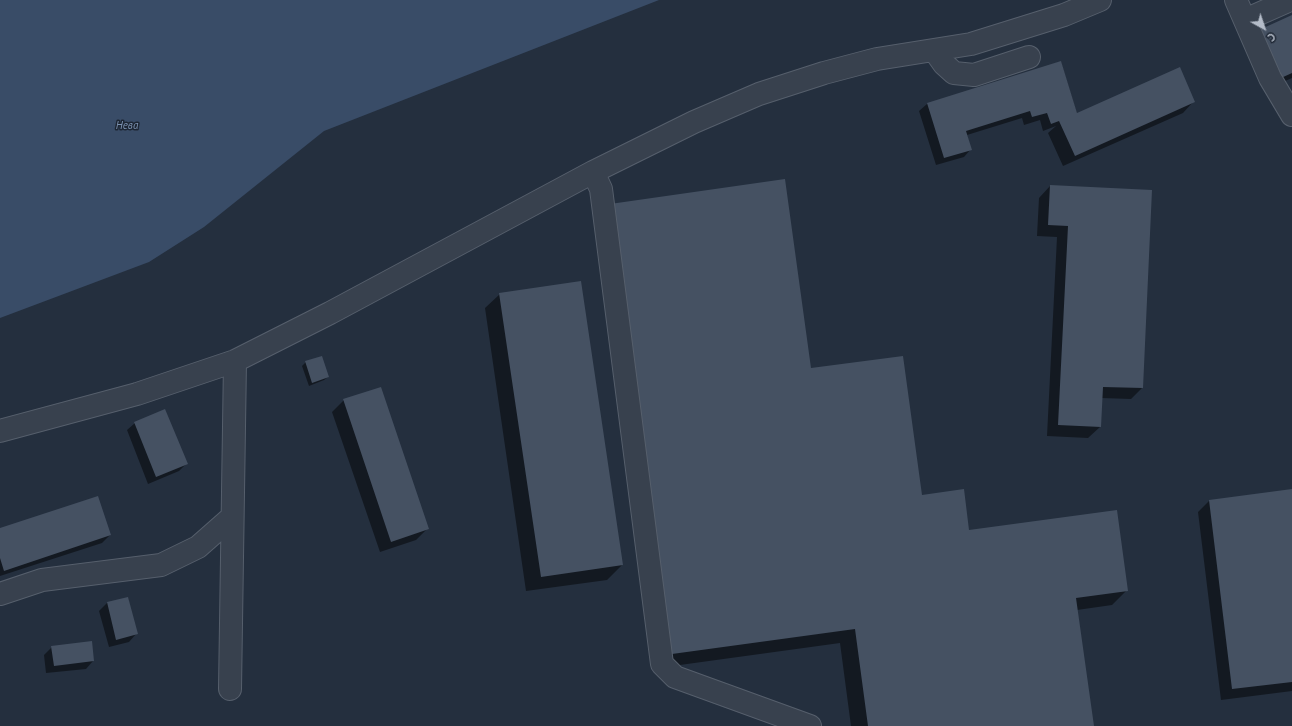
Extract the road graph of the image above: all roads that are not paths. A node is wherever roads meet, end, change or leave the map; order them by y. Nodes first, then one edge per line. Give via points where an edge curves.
1 (1100, 0) edge
2 (1236, 0) edge
3 (1290, 0) edge
4 (1245, 20) junction
5 (934, 50) junction
6 (1029, 57) dead end
7 (1285, 90) edge
8 (1292, 115) edge
9 (593, 172) junction
10 (235, 361) junction
11 (0, 431) edge
12 (232, 517) junction
13 (0, 594) edge
14 (230, 689) dead end
15 (810, 726) edge

1 - 5 street via 1017,31 971,44
2 - 4 street
3 - 4 street
4 - 7 street
5 - 6 street via 954,73 974,75
5 - 9 street via 877,59 760,94 694,122
7 - 8 street
9 - 10 street
9 - 15 street via 602,189 662,664 675,677
10 - 11 street via 137,394
10 - 12 street
12 - 13 street via 198,547 161,565 42,580
12 - 14 street

